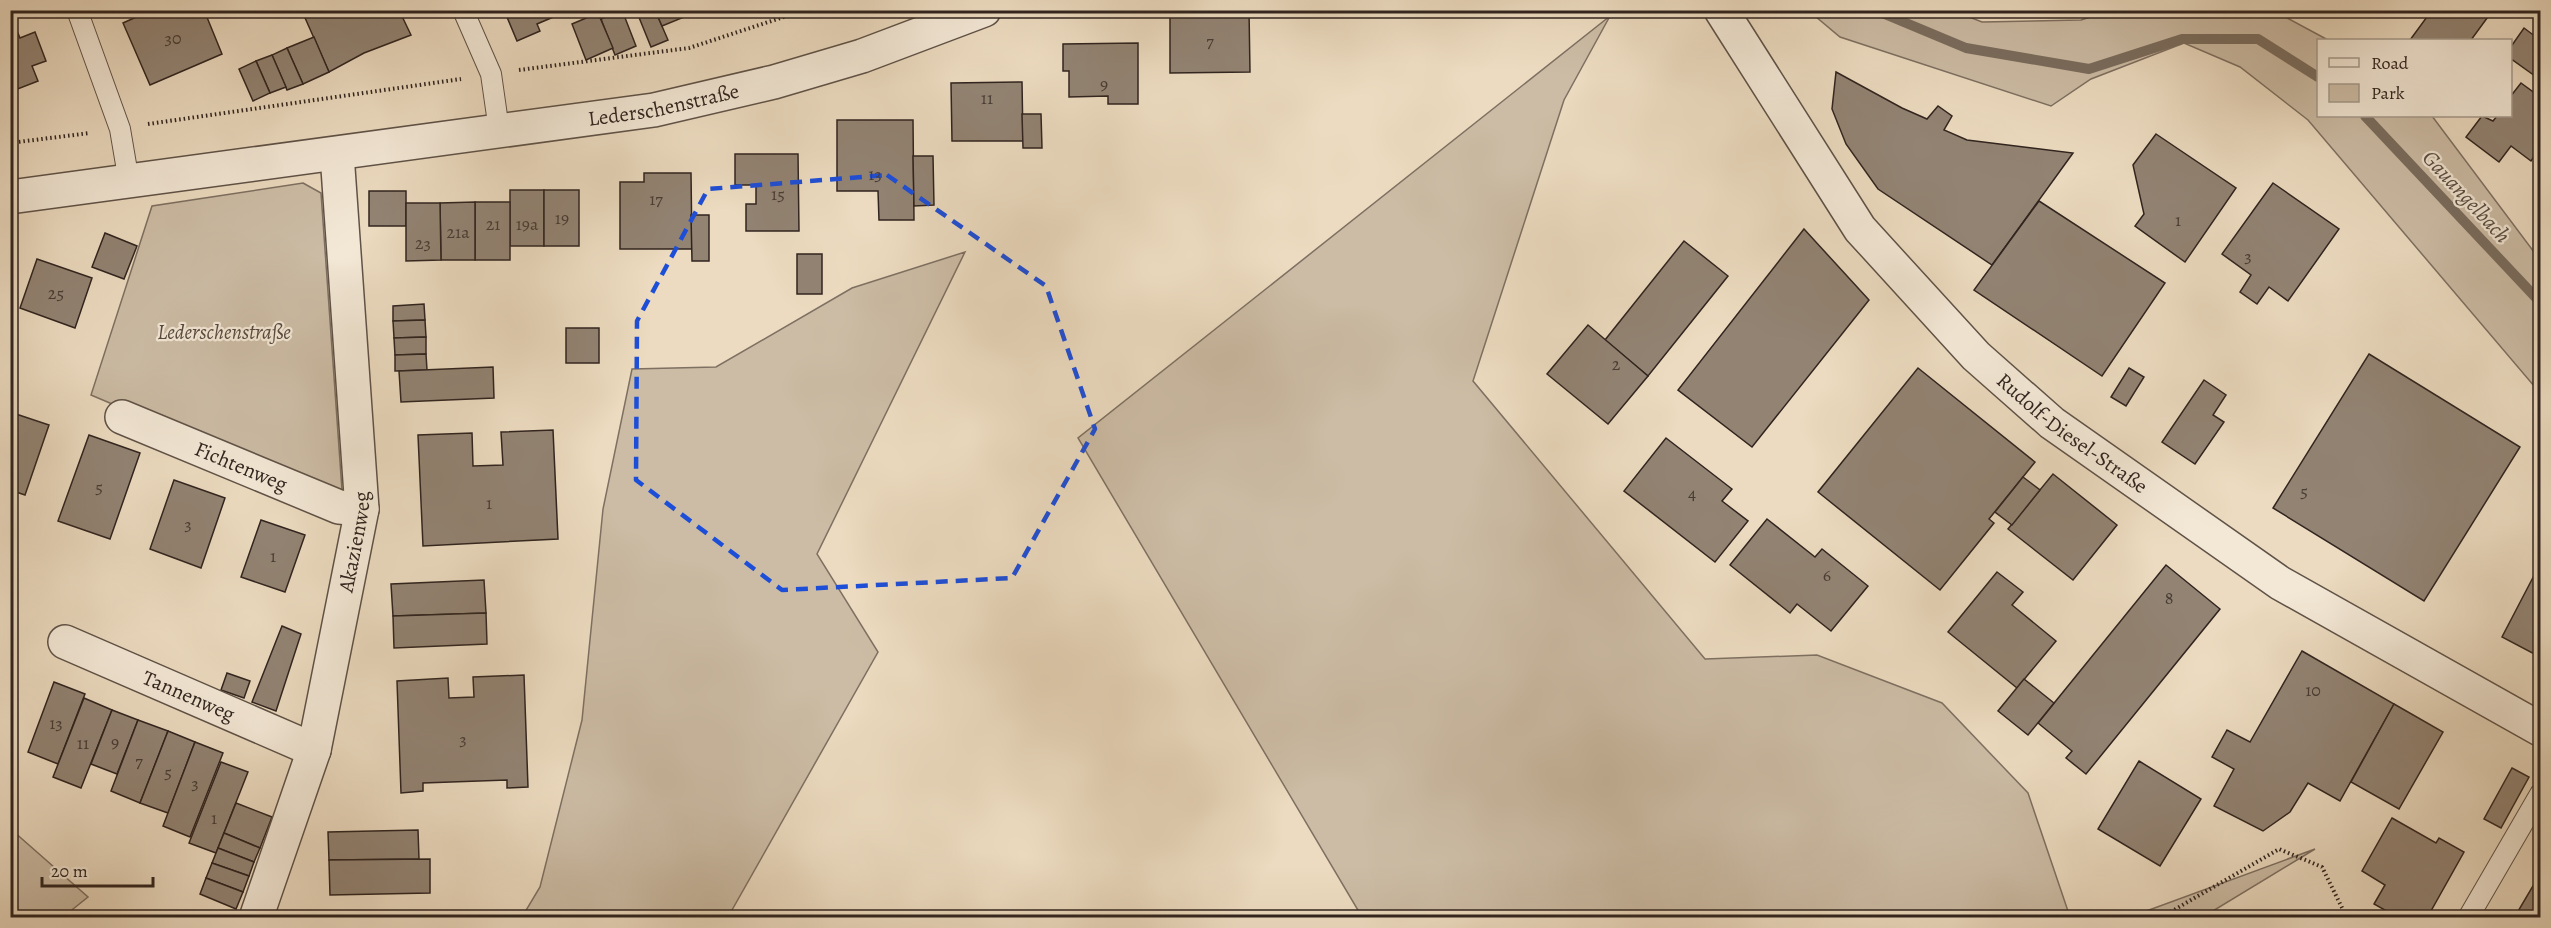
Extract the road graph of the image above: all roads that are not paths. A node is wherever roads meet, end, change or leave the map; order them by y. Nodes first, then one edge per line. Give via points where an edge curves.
1 (77, 10) edge
2 (463, 10) edge
3 (984, 10) edge
4 (1721, 10) edge
5 (499, 130) junction
6 (337, 154) junction
7 (129, 182) junction
8 (10, 197) edge
9 (122, 417) dead end
10 (362, 509) junction
11 (65, 642) dead end
12 (2541, 729) edge
13 (314, 750) junction
14 (2541, 794) edge
15 (256, 918) edge
16 (2468, 918) edge

1 - 7 lane via 120,129
2 - 5 lane via 490,74
3 - 5 street, Lederschenstraße via 862,56 774,82 654,110
4 - 12 street, Rudolf-Diesel-Straße via 1860,229 1976,357 2052,423 2280,583
5 - 6 street, Lederschenstraße
6 - 7 street, Lederschenstraße
6 - 10 street, Akazienweg
7 - 8 street, Lederschenstraße
9 - 10 street, Fichtenweg via 339,507
10 - 13 street, Akazienweg
11 - 13 street, Tannenweg
13 - 15 street, Akazienweg
14 - 16 lane

